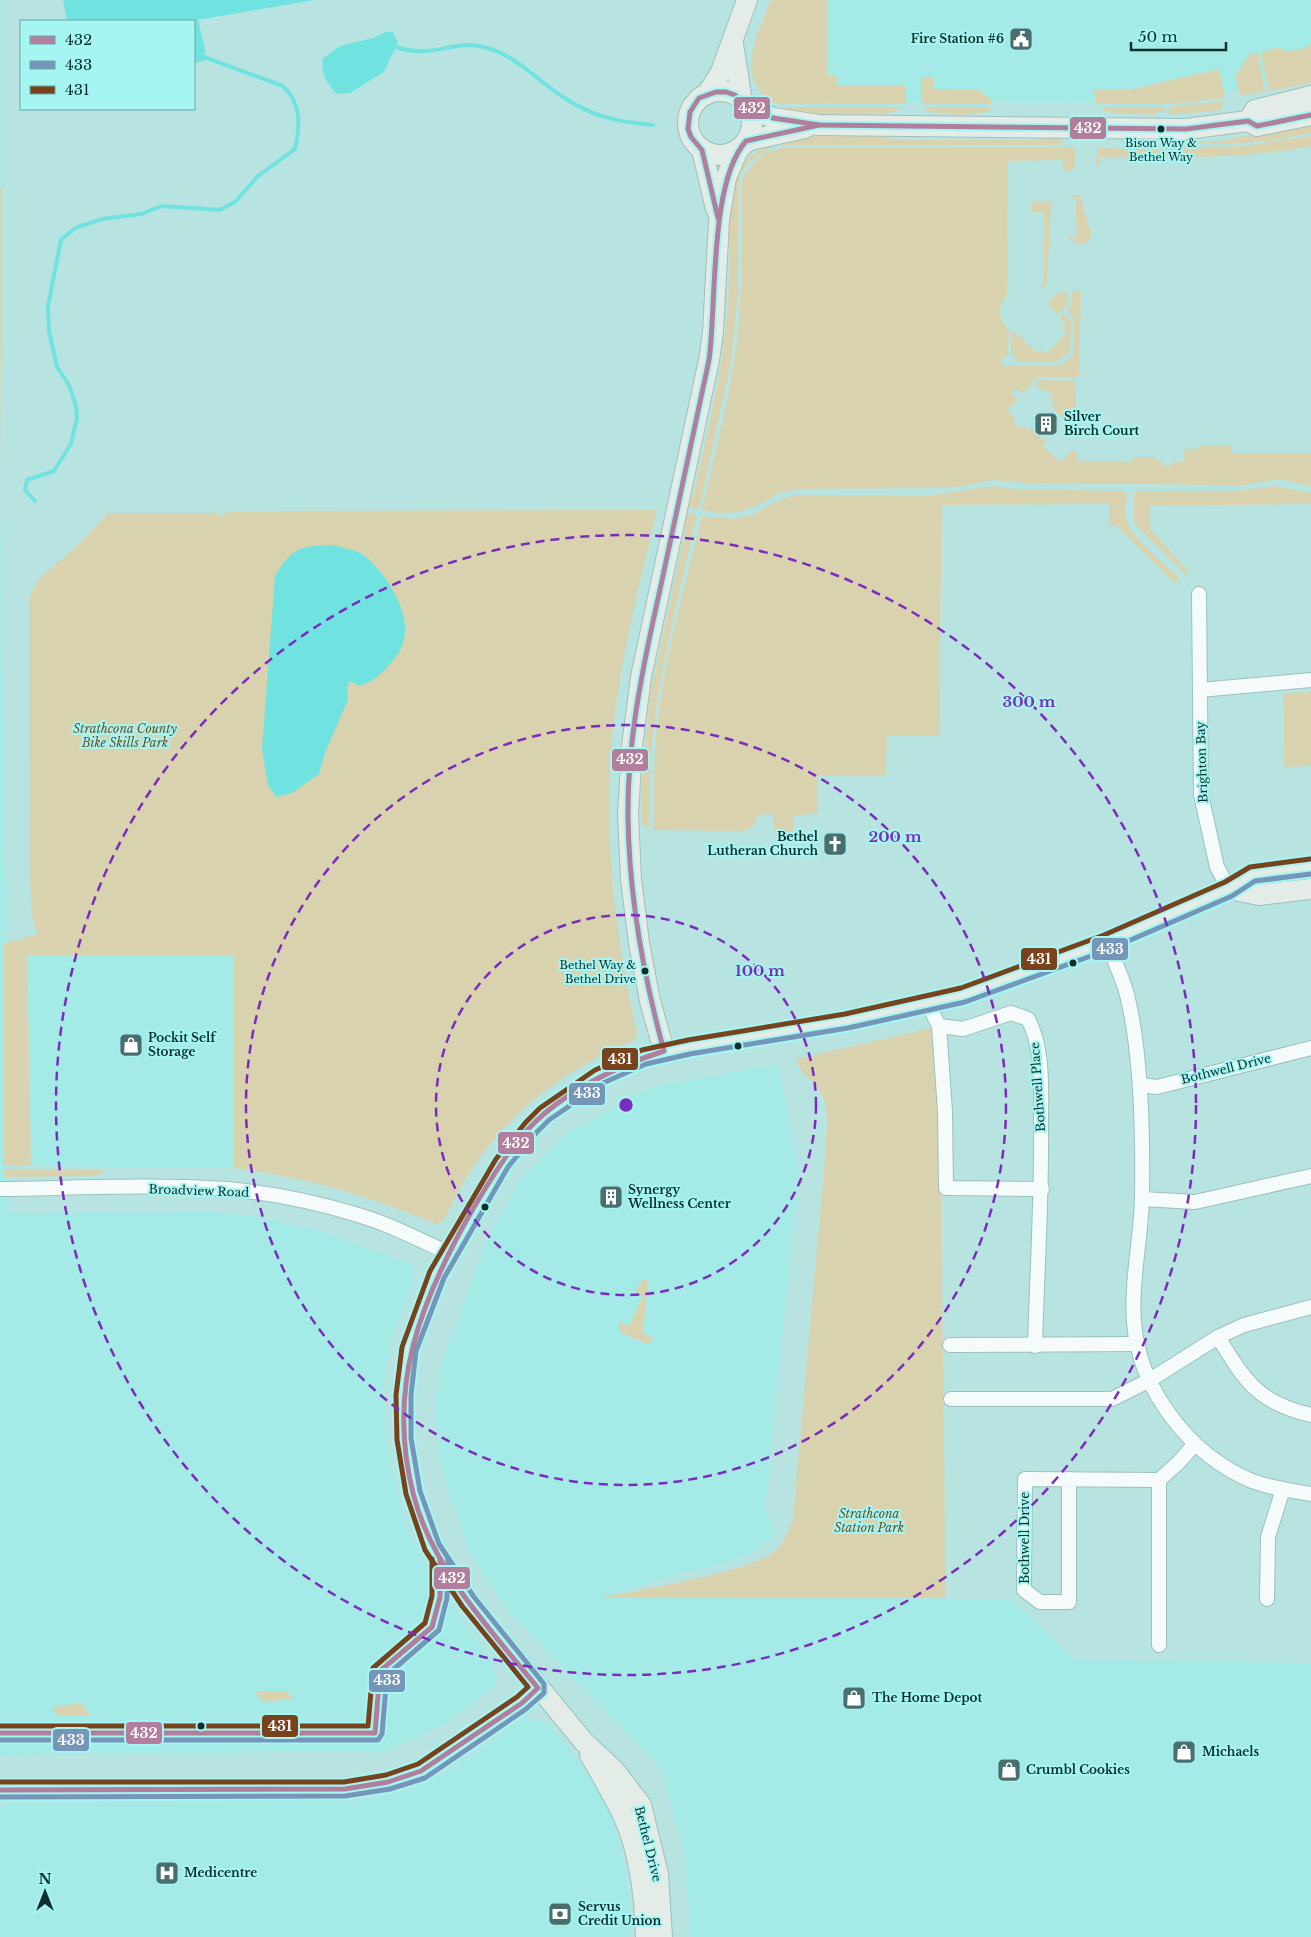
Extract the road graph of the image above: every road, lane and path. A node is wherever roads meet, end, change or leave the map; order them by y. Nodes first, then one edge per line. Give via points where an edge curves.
1 (747, 0) edge
2 (733, 42) junction
3 (707, 94) junction
4 (1311, 96) edge
5 (744, 103) junction
6 (1311, 114) edge
7 (1248, 121) junction
8 (819, 125) junction
9 (742, 146) junction
10 (702, 150) junction
11 (719, 221) junction
12 (1199, 594) dead end
13 (1311, 680) edge
14 (1200, 690) junction
15 (1311, 866) edge
16 (1229, 889) junction
17 (1311, 889) edge
18 (1107, 942) junction
19 (928, 1004) junction
20 (939, 1026) junction
21 (1311, 1048) edge
22 (664, 1052) junction
23 (1140, 1085) junction
24 (1311, 1176) edge
25 (0, 1189) edge
26 (1042, 1189) junction
27 (1142, 1199) junction
28 (448, 1253) junction
29 (1311, 1307) edge
30 (1218, 1338) junction
31 (1138, 1344) junction
32 (950, 1345) dead end
33 (1035, 1346) junction
34 (1150, 1380) junction
35 (951, 1399) dead end
36 (1311, 1415) edge
37 (1194, 1444) junction
38 (1068, 1479) junction
39 (1159, 1480) junction
40 (1283, 1490) junction
41 (1311, 1494) edge
42 (1267, 1599) dead end
43 (1159, 1645) dead end
44 (538, 1688) junction
45 (584, 1742) junction
46 (0, 1790) edge
47 (646, 1937) edge
48 (662, 1937) edge

1 - 2 street
2 - 3 street via 721,72
2 - 5 street
3 - 5 street via 726,92
3 - 10 street via 694,105 688,120 691,137
4 - 7 street via 1255,110
5 - 8 street via 773,118
5 - 9 street via 752,128
6 - 7 street via 1257,126
7 - 8 street via 1186,129
8 - 9 street
9 - 10 street via 724,155
9 - 11 street via 726,178
10 - 11 street
11 - 22 street via 709,360 641,677 632,746 628,815 631,879 638,943
12 - 14 street, Brighton Bay
13 - 14 street
14 - 16 street, Brighton Bay via 1201,795 1217,867
15 - 16 street, Bethel Drive via 1252,874
16 - 17 street via 1259,895
16 - 18 street, Bethel Drive
18 - 19 street, Bethel Drive via 963,995
18 - 23 street via 1128,998
19 - 20 street
19 - 22 street, Bethel Drive
20 - 26 street via 946,1188
20 - 26 street, Bothwell Place via 963,1029 1012,1013 1028,1019 1036,1042 1040,1074
21 - 23 street, Bothwell Drive via 1157,1087
22 - 28 street, Bethel Drive via 599,1076 544,1114 502,1163
23 - 27 street
24 - 27 street via 1195,1202
25 - 28 street, Broadview Road via 183,1188 277,1196 357,1214 397,1228
26 - 33 street, Bothwell Place
27 - 31 street via 1133,1296
28 - 44 street, Bethel Drive via 409,1349 403,1395 404,1439 413,1494 432,1547 468,1601
29 - 30 street via 1244,1325
30 - 34 street
30 - 36 street via 1256,1391 1286,1409
31 - 33 street
31 - 34 street
32 - 33 street
34 - 35 street via 1112,1399
34 - 37 street via 1168,1412
37 - 39 street
37 - 40 street via 1252,1480
38 - 38 street, Bothwell Drive via 1025,1479 1024,1590 1040,1602 1068,1602
38 - 39 street, Bothwell Drive
39 - 43 street
40 - 41 street
40 - 42 street via 1268,1537
44 - 45 street, Bethel Drive
44 - 46 street via 421,1772 388,1782 345,1789
45 - 47 street, Bethel Drive via 622,1814 636,1851 645,1905
45 - 48 street, Bethel Drive via 615,1771 641,1805 658,1874

